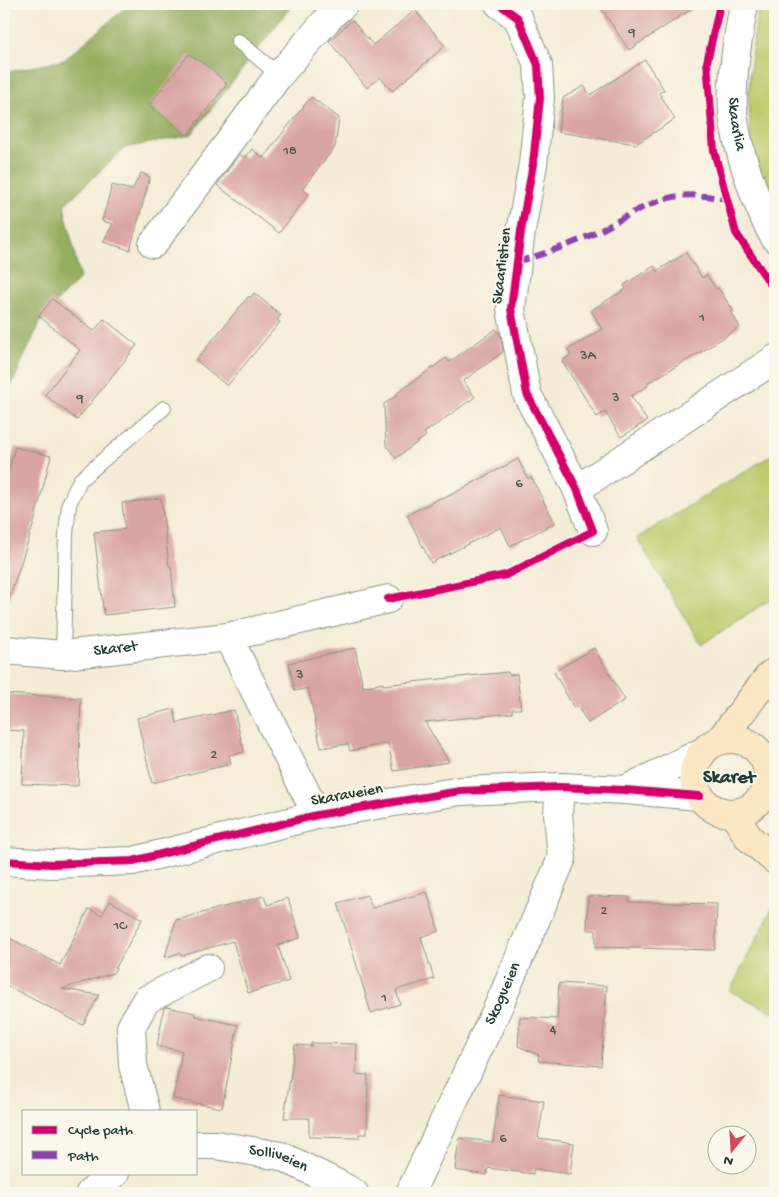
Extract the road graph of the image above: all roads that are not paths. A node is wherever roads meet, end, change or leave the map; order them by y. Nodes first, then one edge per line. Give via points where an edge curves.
1 (344, 4) edge
2 (744, 4) edge
3 (517, 8) edge
4 (238, 41) dead end
5 (279, 75) junction
6 (775, 238) edge
7 (153, 244) dead end
8 (775, 359) edge
9 (164, 408) dead end
10 (577, 489) junction
11 (593, 531) dead end
12 (388, 599) dead end
13 (228, 636) junction
14 (4, 650) edge
15 (64, 655) junction
16 (775, 672) edge
17 (775, 738) edge
18 (711, 746) junction
19 (560, 787) junction
20 (770, 788) edge
21 (625, 790) junction
22 (700, 796) junction
23 (733, 813) junction
24 (317, 815) junction
25 (775, 860) edge
26 (4, 861) edge
27 (208, 968) dead end
28 (145, 1110) edge
29 (198, 1145) edge
30 (114, 1174) edge
31 (90, 1193) edge
32 (354, 1193) edge
33 (410, 1193) edge

1 - 5 street
2 - 6 street, Skaarlia via 736,50 733,111 740,150 766,223
3 - 10 street, Skaarlistien via 538,65 540,98 534,164 511,309 527,394
4 - 5 lane
5 - 7 street
8 - 10 street
9 - 15 lane via 80,480 69,504
10 - 11 street, Skaarlistien
12 - 13 street, Skaret
13 - 15 street, Skaret
13 - 24 street
14 - 15 street, Skaret
16 - 18 street
17 - 20 street
18 - 20 street via 732,739 750,744 763,756
18 - 21 street, Skaraveien
18 - 22 street via 695,767 693,778
19 - 21 street, Skaraveien
19 - 24 street, Skaraveien via 460,791
19 - 33 street, Skogveien via 558,813 562,858 499,1005
20 - 23 street via 747,809
21 - 22 street, Skaraveien
22 - 23 street via 716,810
23 - 25 street via 749,838
24 - 26 street, Skaraveien via 133,861 52,864
27 - 28 street via 146,1000 131,1027 133,1065
29 - 32 street, Solliveien via 281,1156
30 - 31 street

